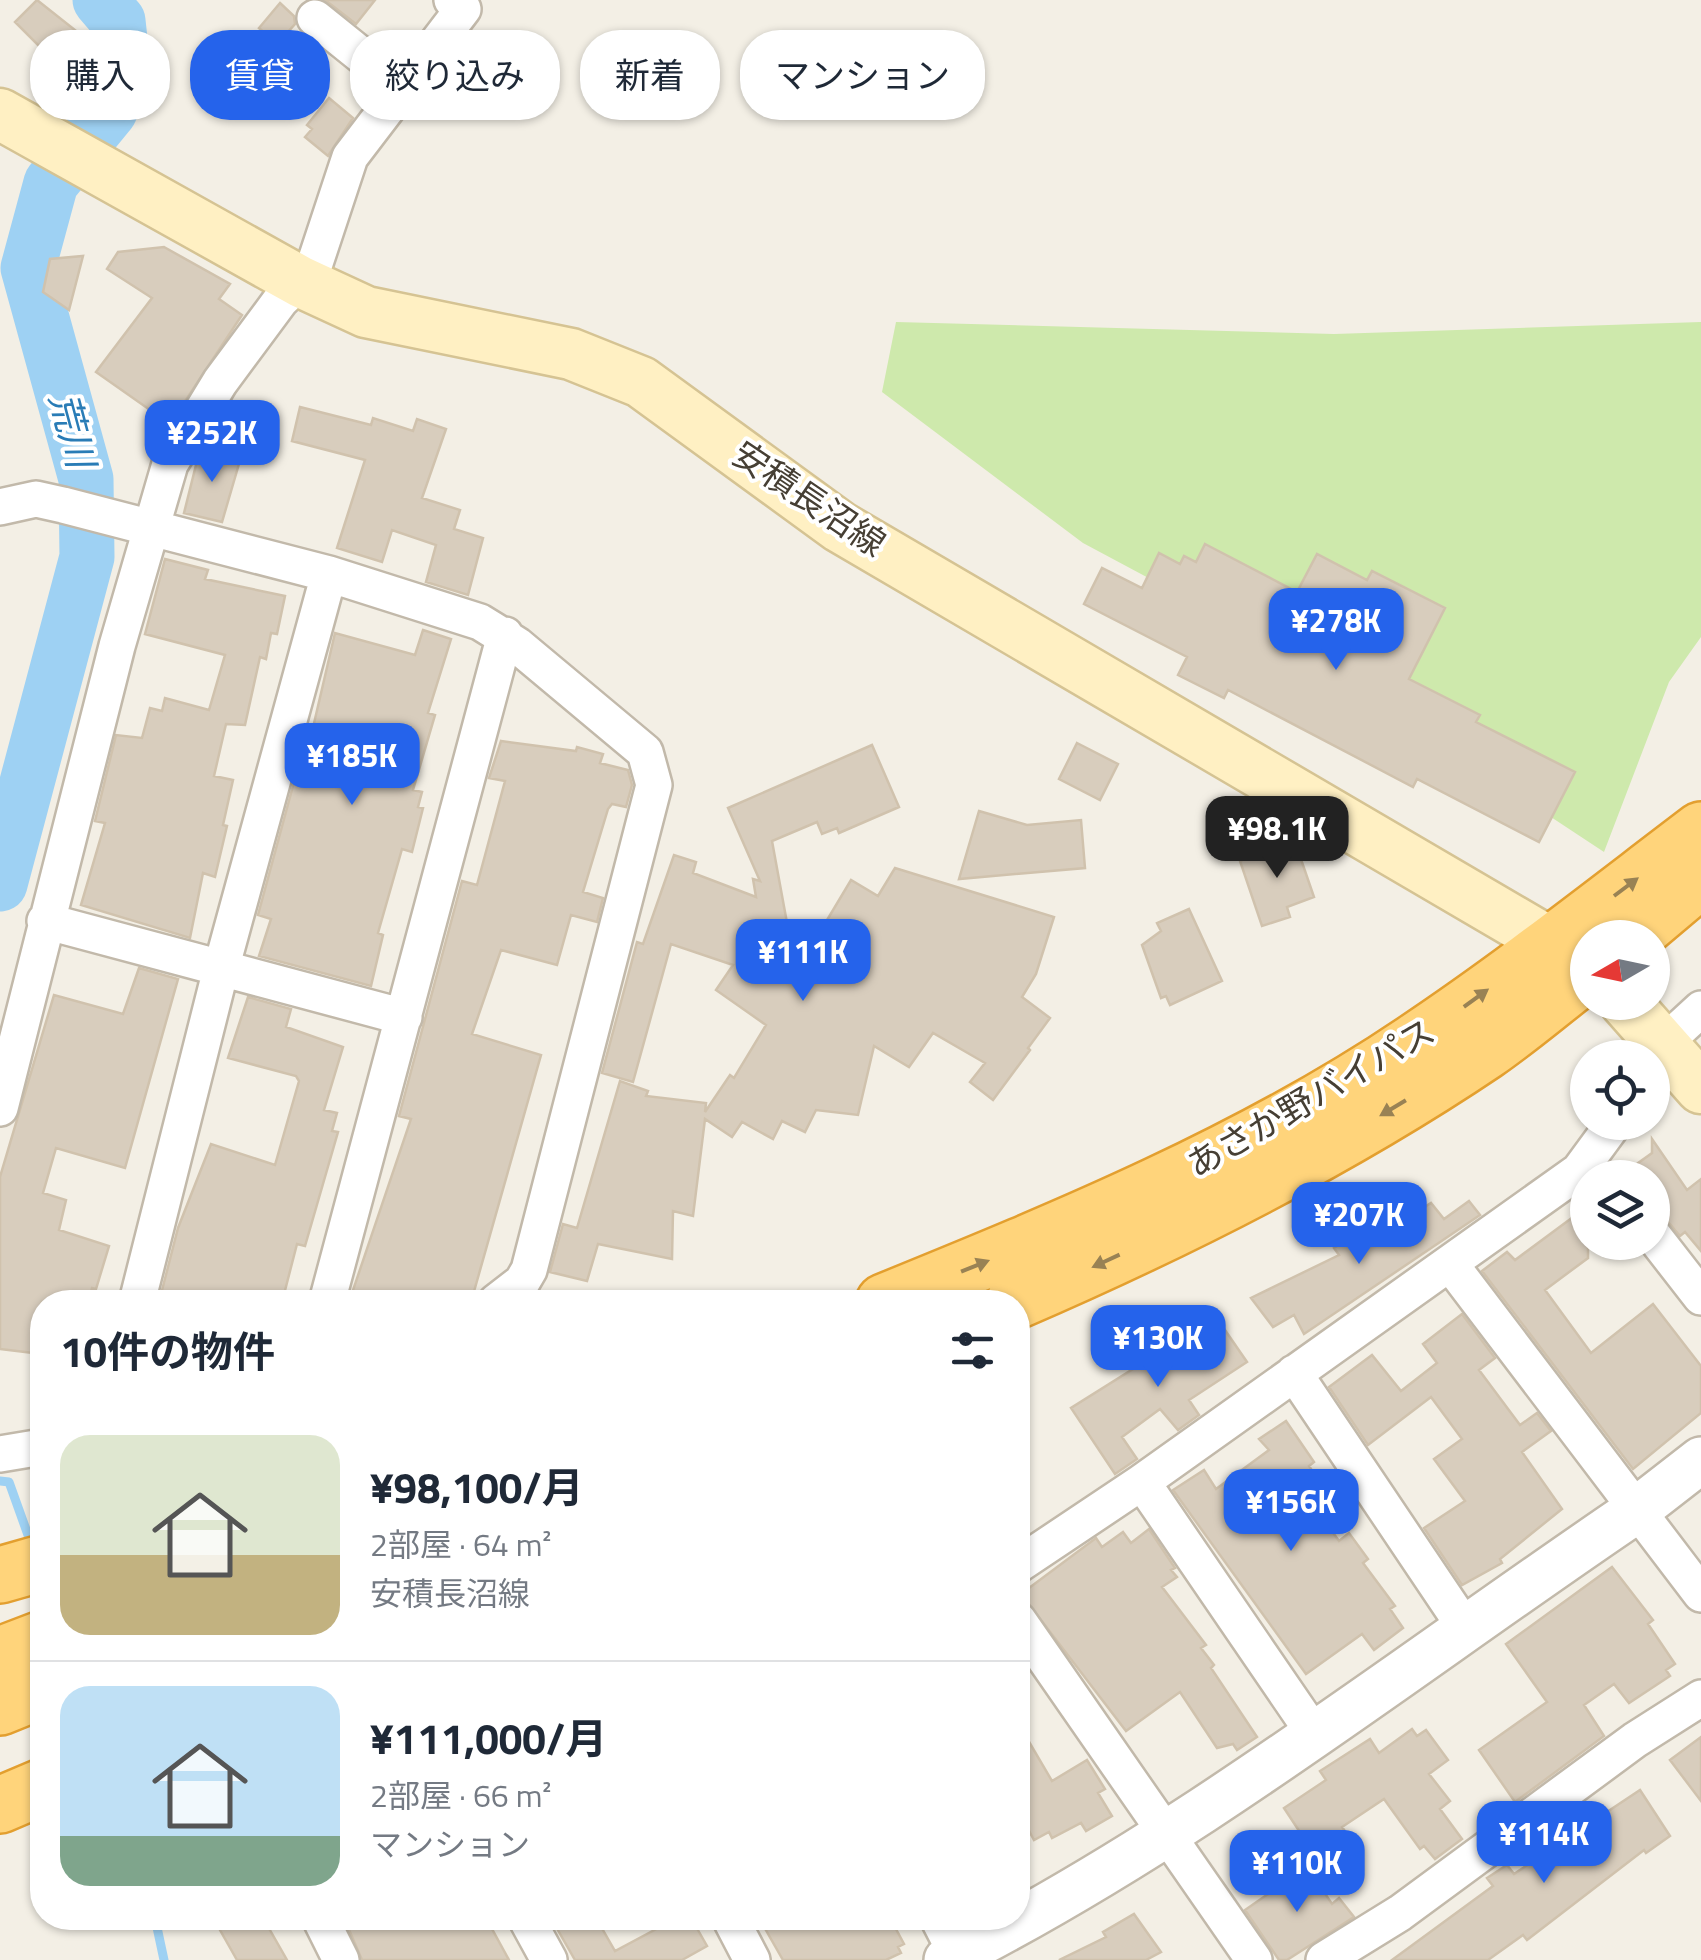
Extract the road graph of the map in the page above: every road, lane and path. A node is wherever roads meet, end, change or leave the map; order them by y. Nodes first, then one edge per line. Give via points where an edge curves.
1 (452, 0) edge
2 (315, 18) dead end
3 (447, 30) edge
4 (350, 46) edge
5 (0, 114) edge
6 (379, 120) edge
7 (301, 282) junction
8 (0, 507) edge
9 (150, 526) junction
10 (329, 574) junction
11 (505, 636) junction
12 (1701, 830) edge
13 (1701, 880) edge
14 (45, 920) junction
15 (1614, 920) edge
16 (1653, 920) edge
17 (1570, 958) edge
18 (1570, 964) edge
19 (1570, 966) edge
20 (221, 969) junction
21 (1701, 1009) edge
22 (404, 1017) junction
23 (1670, 1041) edge
24 (1670, 1063) edge
25 (1701, 1088) edge
26 (0, 1108) edge
27 (1570, 1187) edge
28 (1670, 1258) edge
29 (1452, 1264) junction
30 (140, 1290) edge
31 (330, 1290) edge
32 (512, 1290) edge
33 (914, 1290) edge
34 (1030, 1295) edge
35 (1701, 1298) edge
36 (1294, 1373) junction
37 (30, 1449) edge
38 (0, 1454) edge
39 (1701, 1460) edge
40 (1142, 1482) junction
41 (1638, 1509) junction
42 (1030, 1557) edge
43 (30, 1566) edge
44 (0, 1575) edge
45 (1701, 1594) edge
46 (1464, 1626) junction
47 (1030, 1637) edge
48 (30, 1644) edge
49 (0, 1655) edge
50 (30, 1695) edge
51 (1701, 1698) edge
52 (0, 1707) edge
53 (1313, 1732) junction
54 (30, 1792) edge
55 (0, 1805) edge
56 (1165, 1834) junction
57 (1030, 1917) edge
58 (326, 1930) edge
59 (533, 1930) edge
60 (736, 1930) edge
61 (997, 1930) edge
62 (947, 1944) edge
63 (342, 1960) edge
64 (549, 1960) edge
65 (752, 1960) edge
66 (1254, 1960) edge
67 (1324, 1960) edge

1 - 3 street via 463,9
2 - 4 street
5 - 7 main road, 安積長沼線
6 - 7 street via 344,168 318,260
7 - 9 street via 280,300 178,445
7 - 17 main road, 安積長沼線 via 389,319 570,354 641,382 840,527
8 - 9 street via 36,499
9 - 10 street
9 - 14 street
10 - 11 street
10 - 20 street
11 - 22 street
11 - 32 street via 645,752 655,777 529,1270
15 -> 12 highway, あさか野バイパス
13 - 16 highway
14 - 20 street
14 - 26 street
33 -> 18 highway, あさか野バイパス via 1140,1194
19 -> 34 highway, あさか野バイパス via 1486,1052 1161,1235
20 - 22 street
20 - 30 street
21 - 23 street
22 - 31 street
24 - 25 main road
27 - 29 street
28 - 35 street
29 - 36 street
29 - 41 street
36 - 40 street
36 - 46 street
37 - 38 street
39 - 41 street
40 - 42 street
40 - 53 street
41 - 45 street
41 - 46 street
43 - 44 highway
46 - 53 street
47 - 56 street
48 - 49 highway
50 - 52 highway
51 - 67 street
53 - 56 street
54 - 55 highway
56 - 57 street
56 - 66 street
58 - 63 street
59 - 64 street
60 - 65 street
61 - 62 street

